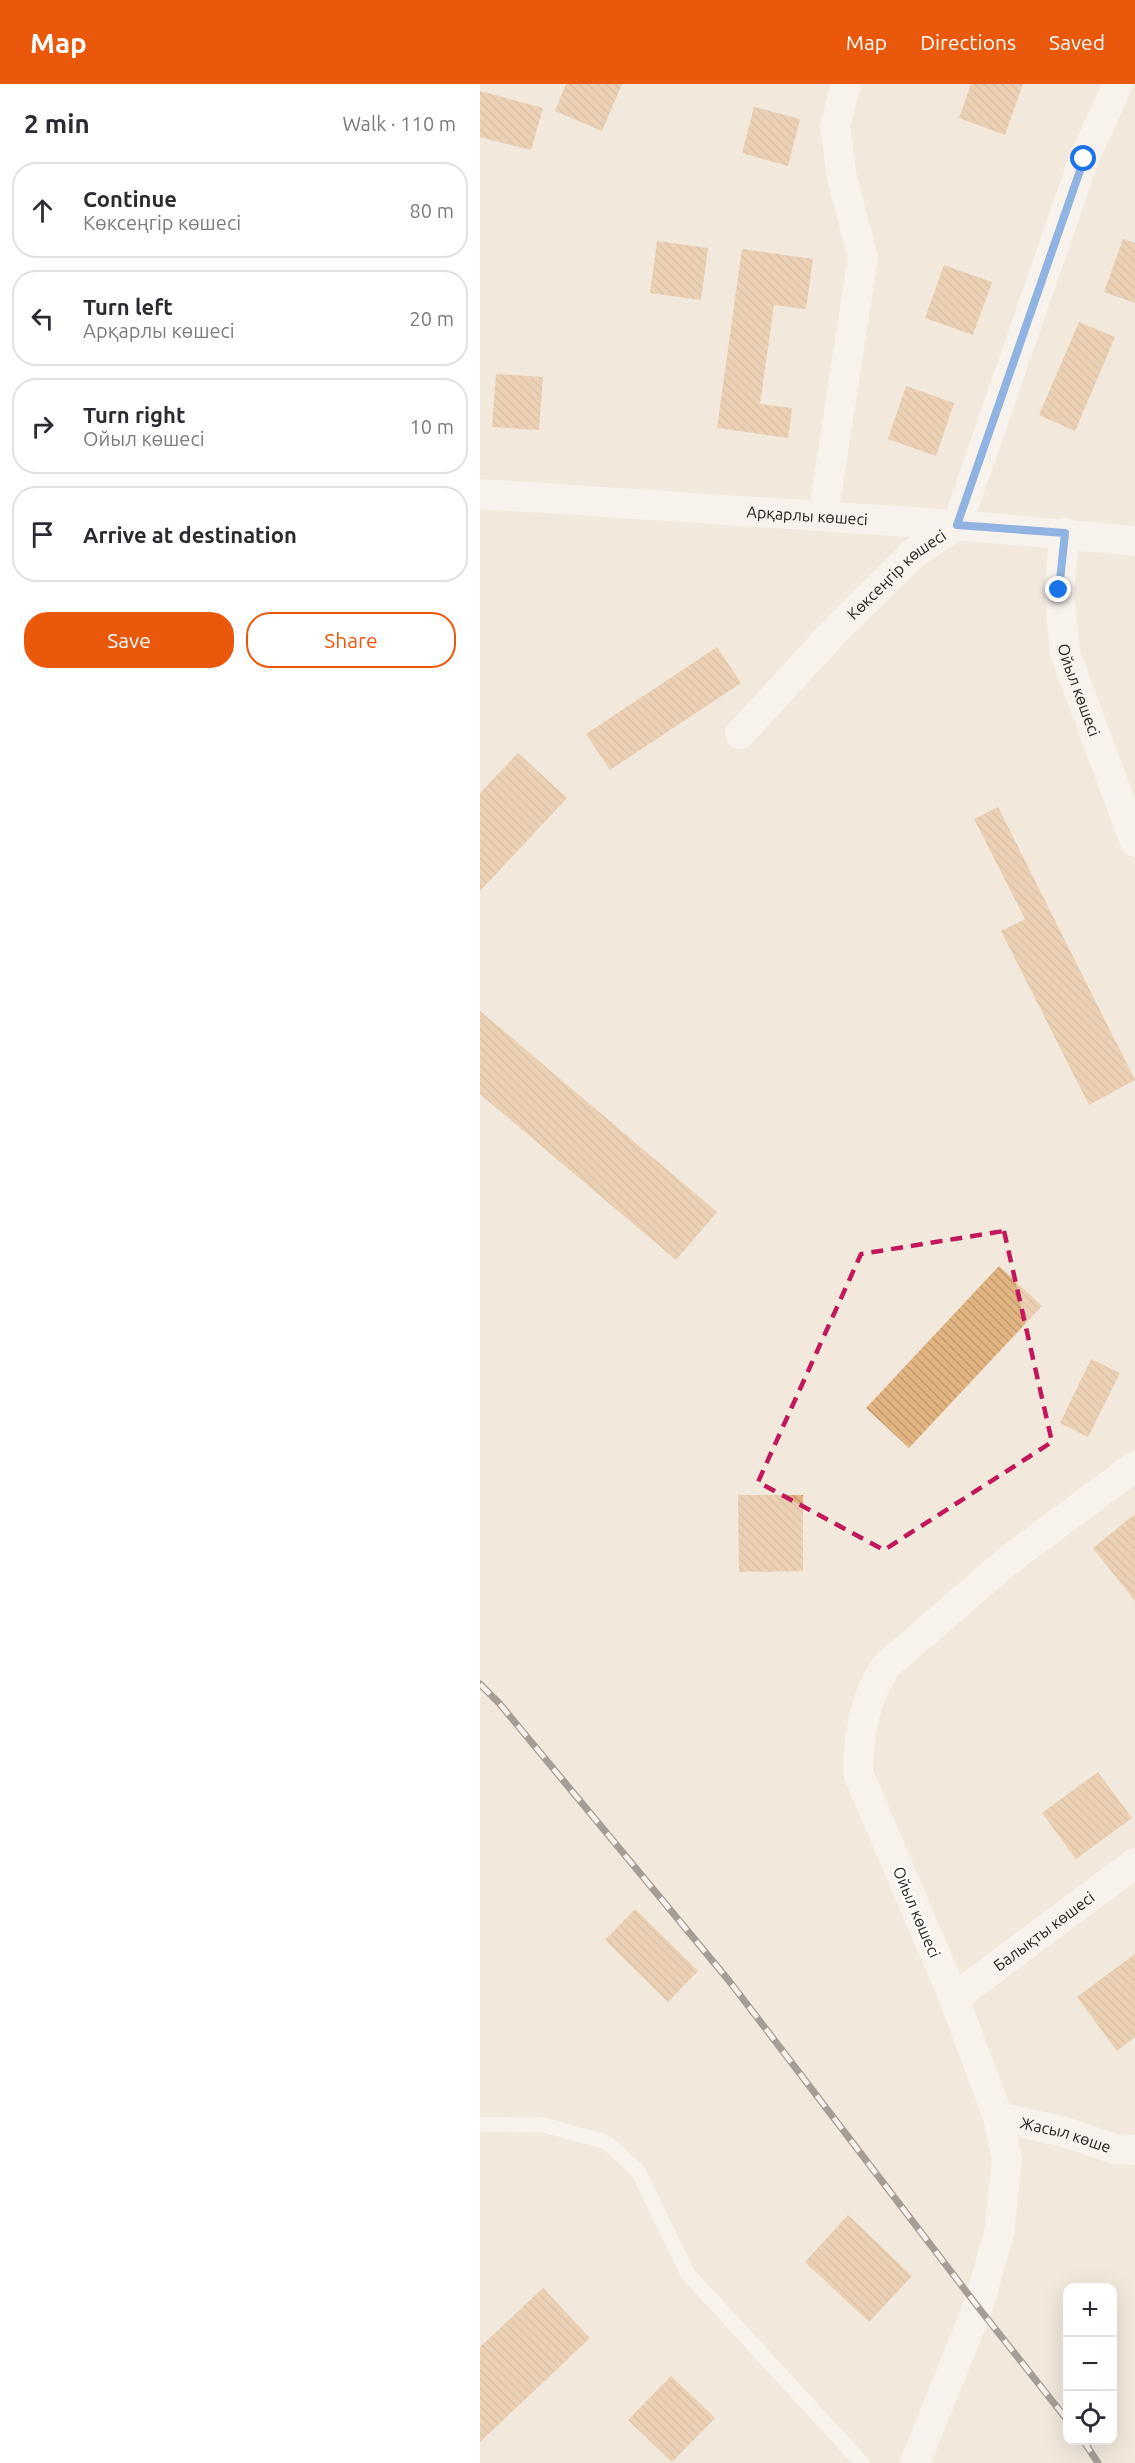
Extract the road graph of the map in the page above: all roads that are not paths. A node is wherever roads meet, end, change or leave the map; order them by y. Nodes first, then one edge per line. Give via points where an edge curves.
1 (846, 84) edge
2 (1118, 84) edge
3 (480, 494) edge
4 (823, 516) junction
5 (957, 525) junction
6 (1065, 533) junction
7 (1135, 541) edge
8 (740, 735) dead end
9 (1135, 842) edge
10 (1135, 1466) edge
11 (1135, 1863) edge
12 (954, 1998) junction
13 (998, 2117) junction
14 (480, 2124) edge
15 (1135, 2150) edge
16 (862, 2463) edge
17 (915, 2463) edge

1 - 4 street via 836,126 842,178 863,257
2 - 5 street, Көксеңгір көшесі via 1084,159
3 - 4 street, Арқарлы көшесі
4 - 5 street, Арқарлы көшесі
5 - 6 street, Арқарлы көшесі
5 - 8 street, Көксеңгір көшесі via 914,553 834,632
6 - 7 street, Арқарлы көшесі
6 - 9 street, Ойыл көшесі via 1059,590 1065,652
10 - 12 street, Ойыл көшесі via 1005,1563 886,1666 873,1685 859,1737 858,1773
11 - 12 street, Балықты көшесі
12 - 13 street, Ойыл көшесі
13 - 15 street, Жасыл көше via 1065,2132 1115,2149
13 - 17 street, Ойыл көшесі via 1007,2160 999,2234 978,2307
14 - 16 lane via 544,2125 606,2142 638,2171 688,2274

